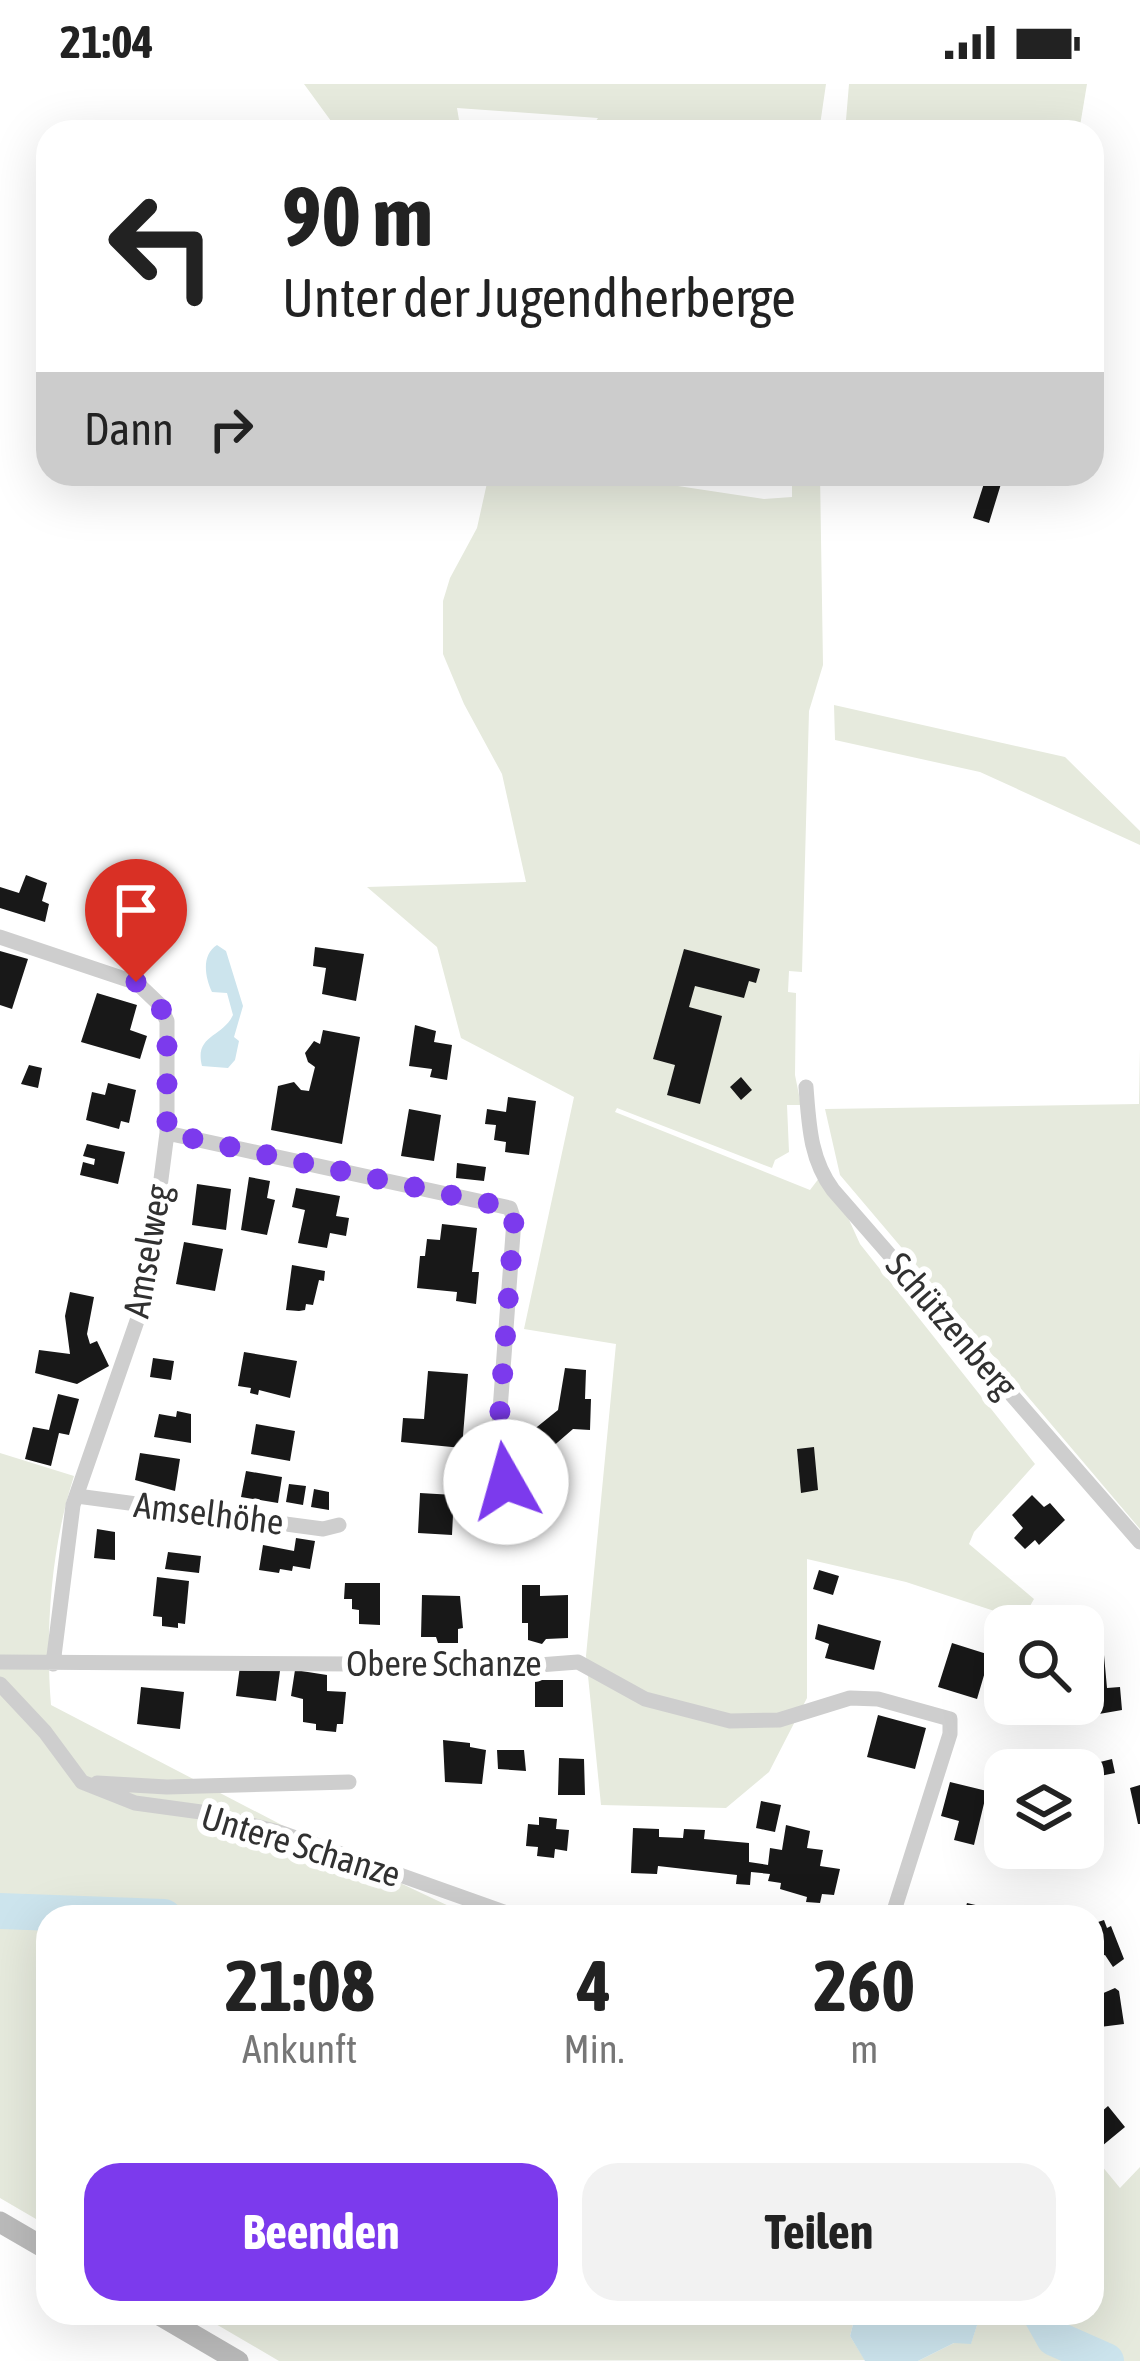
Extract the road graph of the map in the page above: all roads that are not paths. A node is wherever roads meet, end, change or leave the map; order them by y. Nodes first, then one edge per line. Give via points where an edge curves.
1 (0, 937) edge
2 (806, 1088) dead end
3 (167, 1133) junction
4 (506, 1482) dead end
5 (77, 1496) junction
6 (339, 1525) dead end
7 (1140, 1542) edge
8 (0, 1662) edge
9 (53, 1664) junction
10 (0, 1684) edge
11 (82, 1782) junction
12 (349, 1782) dead end
13 (484, 1905) edge
14 (896, 1905) edge
15 (0, 2222) edge
16 (36, 2243) edge
17 (176, 2325) edge
18 (238, 2361) edge

1 - 3 street, Amselweg via 136,982 159,1004 167,1022
2 - 7 street, Schützenberg via 814,1151 832,1190
3 - 4 street via 510,1208 497,1451
3 - 5 street, Amselweg via 146,1295
5 - 6 street, Amselhöhe
5 - 9 street, Amselweg
8 - 9 street, Obere Schanze
9 - 14 street, Obere Schanze via 578,1662 645,1699 730,1721 779,1720 850,1698 950,1719
10 - 11 street
11 - 12 street, Untere Schanze
11 - 13 street, Untere Schanze via 135,1803 282,1833
15 - 16 main road
17 - 18 main road

